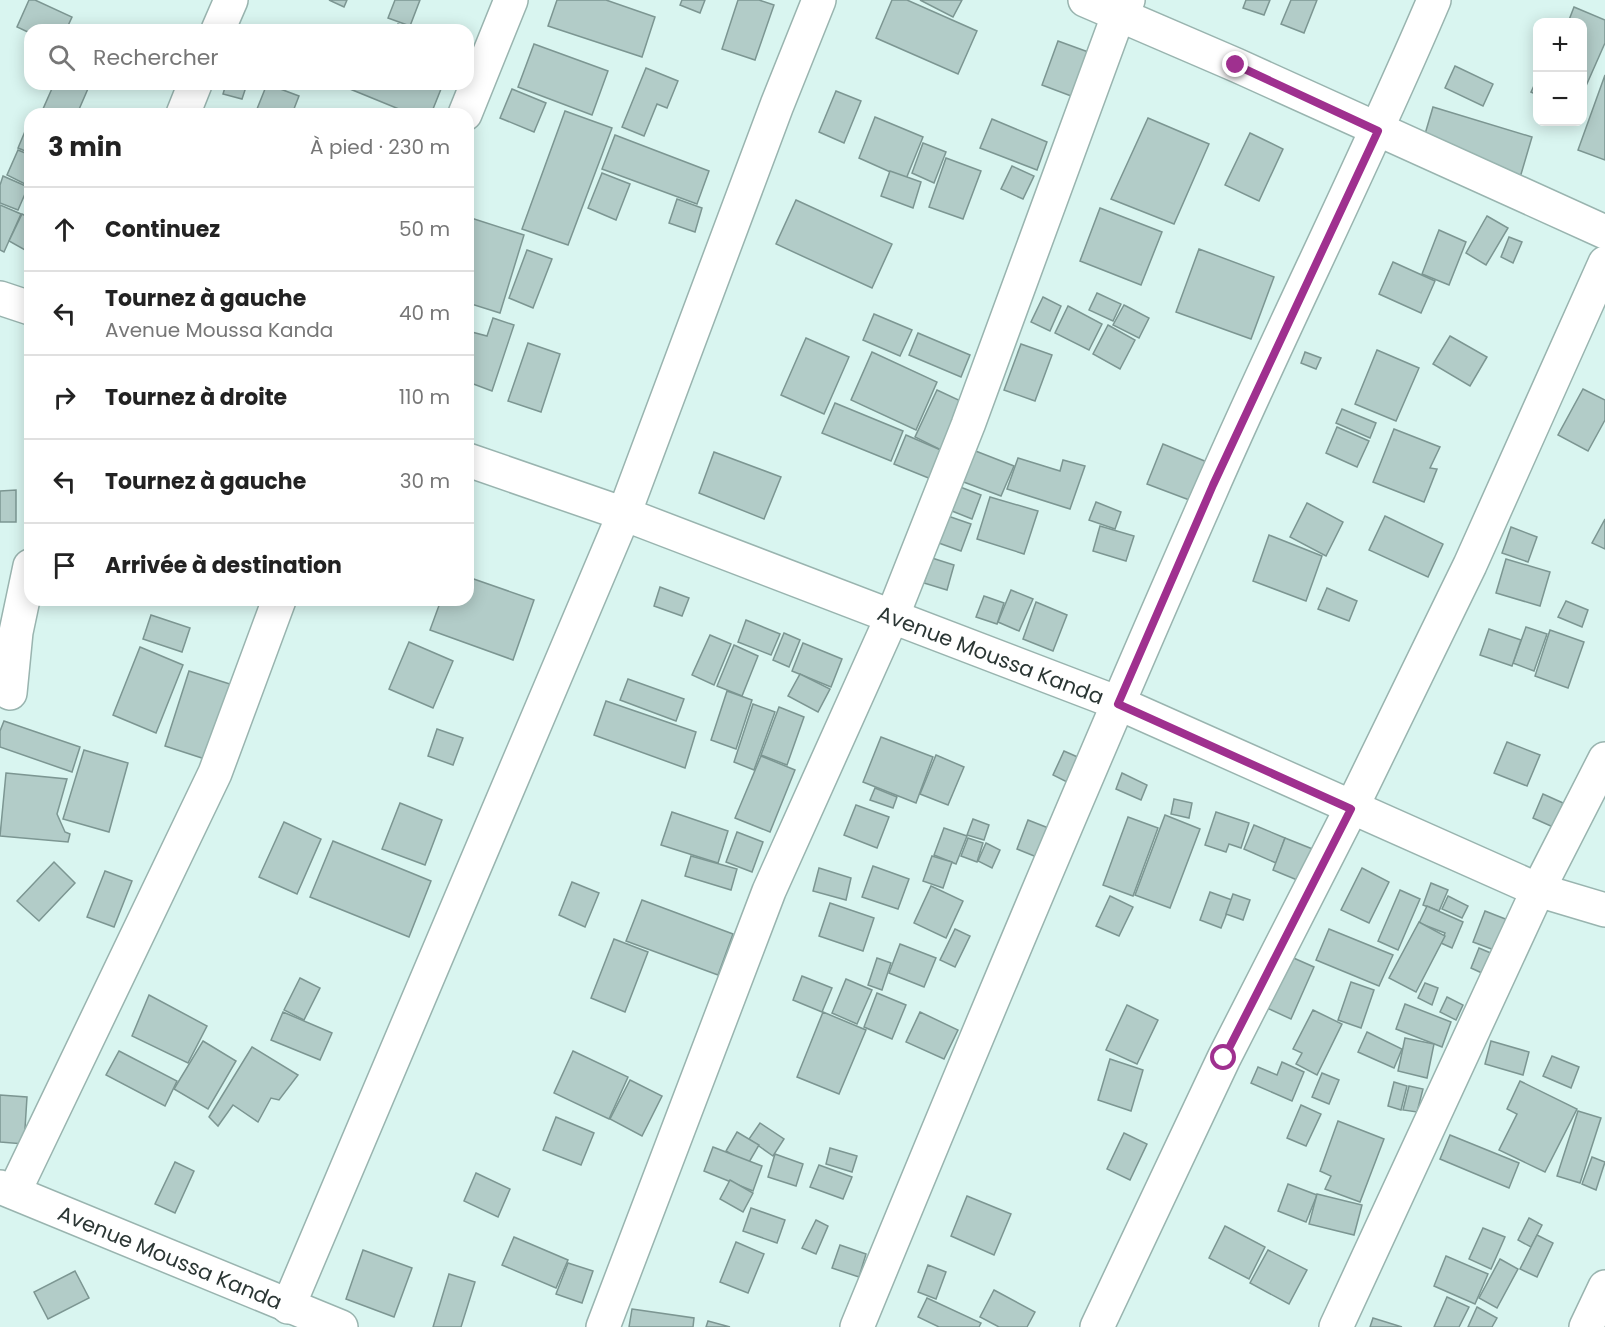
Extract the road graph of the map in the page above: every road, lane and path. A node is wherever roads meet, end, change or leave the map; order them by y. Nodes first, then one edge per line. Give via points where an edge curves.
1 (231, 0) edge
2 (511, 0) edge
3 (819, 0) edge
4 (1085, 0) edge
5 (1434, 0) edge
6 (1123, 8) edge
7 (221, 24) edge
8 (193, 90) edge
9 (185, 108) edge
10 (467, 108) edge
11 (1378, 131) junction
12 (1605, 232) edge
13 (1605, 263) edge
14 (0, 298) edge
15 (24, 306) edge
16 (474, 462) edge
17 (624, 514) junction
18 (24, 594) edge
19 (277, 606) edge
20 (892, 617) junction
21 (10, 693) dead end
22 (1118, 704) junction
23 (1605, 759) edge
24 (1351, 809) junction
25 (1538, 890) junction
26 (1605, 910) edge
27 (7, 1190) edge
28 (1605, 1287) edge
29 (288, 1307) junction
30 (341, 1327) edge
31 (603, 1327) edge
32 (857, 1327) edge
33 (1097, 1327) edge
34 (1336, 1327) edge
35 (1586, 1327) edge

1 - 7 street
2 - 10 street
3 - 17 street
4 - 6 street
5 - 11 street
6 - 11 street
6 - 20 street via 1036,247
8 - 9 street
11 - 12 street
11 - 22 street via 1213,485
13 - 24 street via 1470,565
14 - 15 street
16 - 17 street, Avenue Moussa Kanda
17 - 20 street, Avenue Moussa Kanda
17 - 29 street
18 - 21 street
19 - 27 street via 215,773
20 - 22 street, Avenue Moussa Kanda
20 - 31 street via 769,891
22 - 24 street, Avenue Moussa Kanda
22 - 32 street
23 - 25 street
24 - 25 street, Avenue Moussa Kanda
24 - 33 street via 1224,1058
25 - 26 street, Avenue Moussa Kanda
25 - 34 street
27 - 29 street, Avenue Moussa Kanda
28 - 35 street
29 - 30 street, Avenue Moussa Kanda

